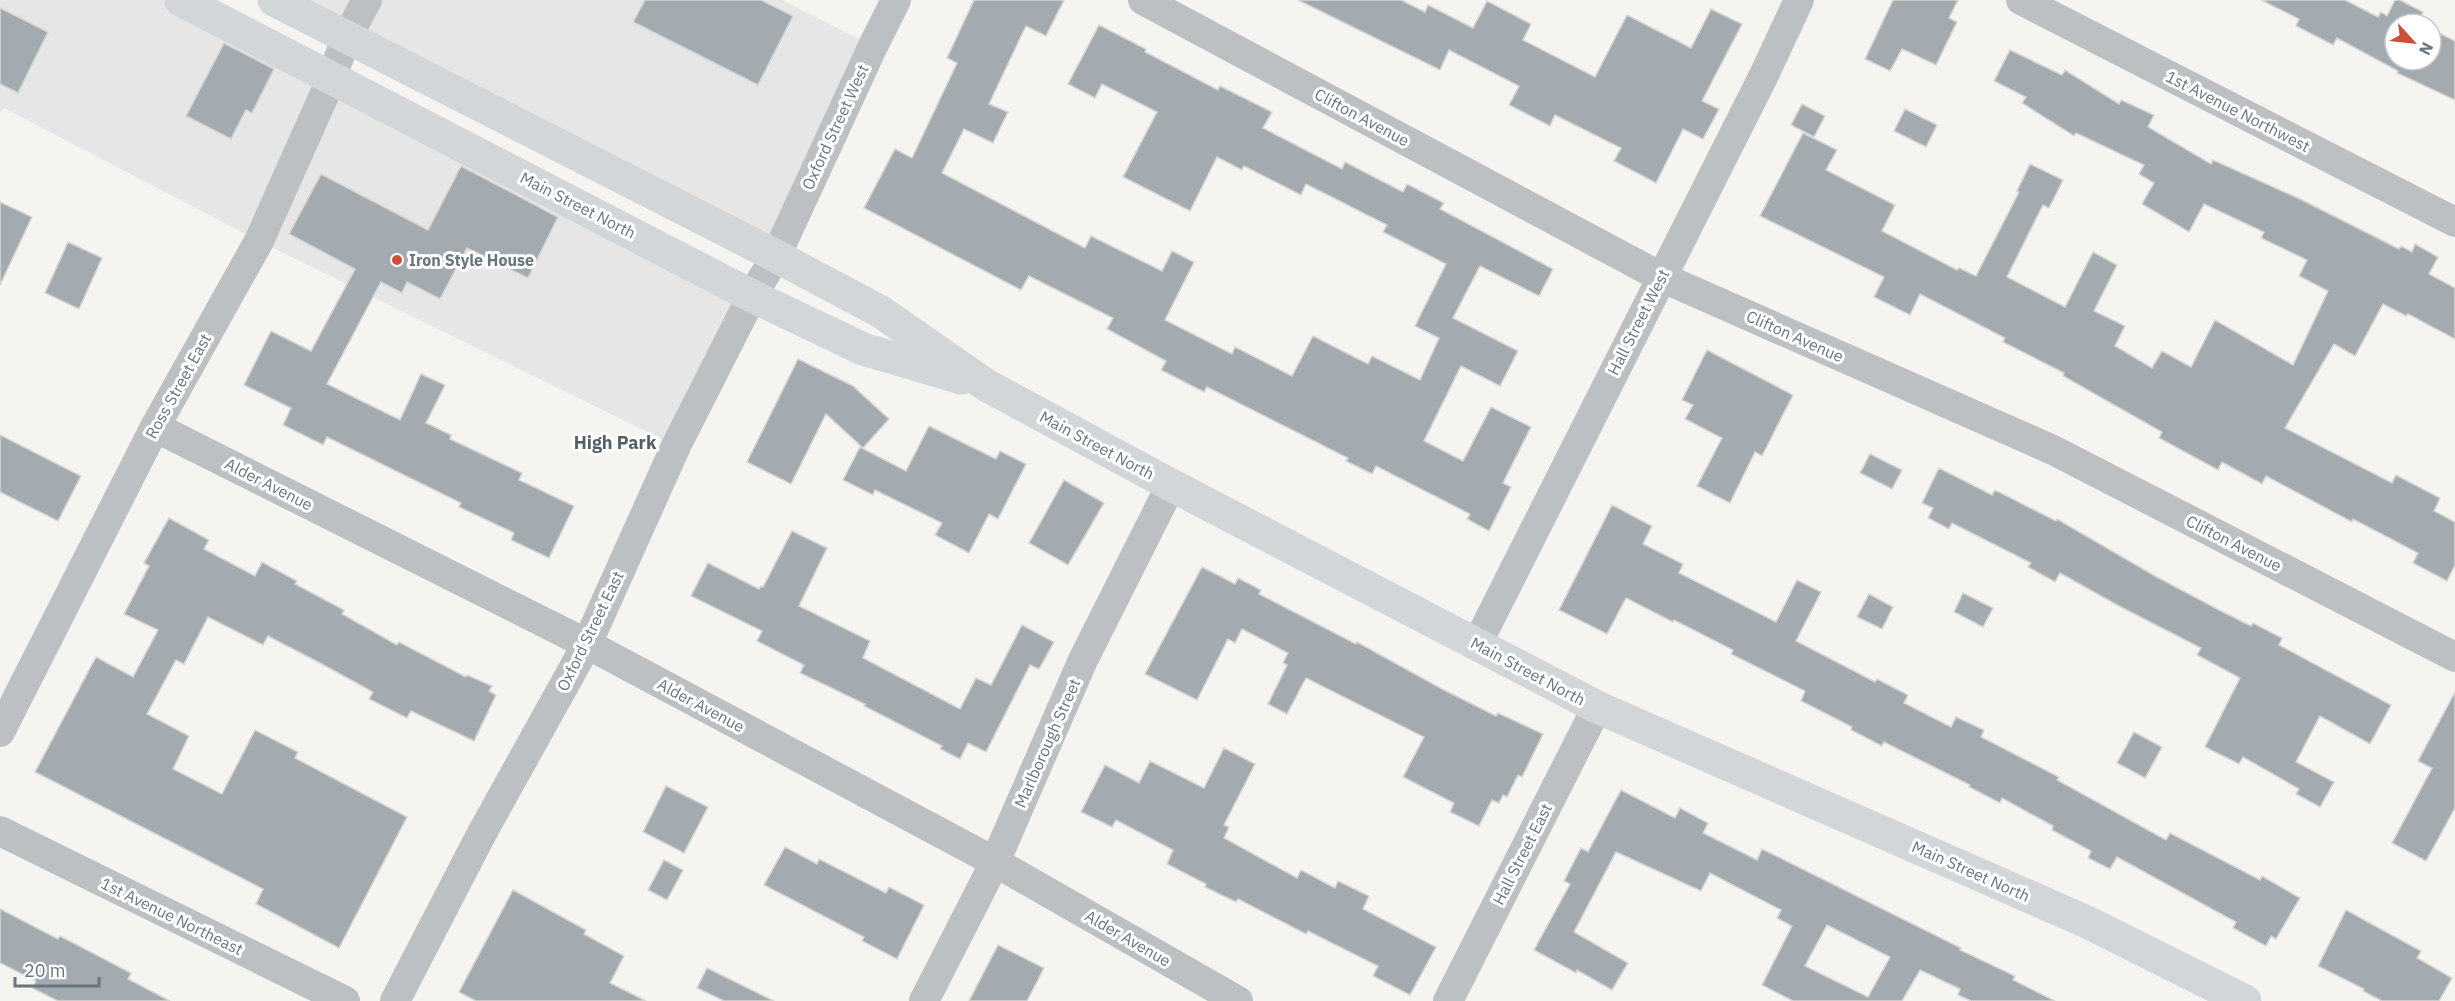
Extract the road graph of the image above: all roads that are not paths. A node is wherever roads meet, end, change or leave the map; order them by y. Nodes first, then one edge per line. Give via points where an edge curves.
1 (181, 0) edge
2 (274, 0) edge
3 (367, 0) edge
4 (896, 0) edge
5 (1143, 0) edge
6 (1799, 0) edge
7 (2021, 0) edge
8 (347, 37) junction
9 (332, 78) junction
10 (2455, 222) edge
11 (776, 256) junction
12 (1661, 277) junction
13 (752, 296) junction
14 (986, 385) junction
15 (155, 427) junction
16 (1171, 485) junction
17 (587, 644) junction
18 (1478, 645) junction
19 (2455, 657) edge
20 (1597, 707) junction
21 (0, 732) edge
22 (0, 831) edge
23 (995, 862) junction
24 (2087, 922) junction
25 (345, 1001) edge
26 (395, 1001) edge
27 (924, 1001) edge
28 (1238, 1001) edge
29 (1448, 1001) edge
30 (2201, 1001) edge
31 (2245, 1001) edge

1 - 9 main road, Main Street North
2 - 8 main road, Main Street North
3 - 8 street, Ross Street East
4 - 11 street, Oxford Street West
5 - 12 street, Clifton Avenue
6 - 12 street, Hall Street West
7 - 10 street, 1st Avenue Northwest
8 - 9 street, Ross Street East
8 - 11 main road, Main Street North
9 - 13 main road, Main Street North
9 - 15 street, Ross Street East via 259,241
11 - 13 street, Oxford Street East
11 - 14 main road, Main Street North via 881,312
12 - 18 street, Hall Street West
12 - 19 street, Clifton Avenue via 2053,450
13 - 14 main road, Main Street North via 863,350
13 - 17 street, Oxford Street East via 676,446
14 - 16 main road, Main Street North
15 - 17 street, Alder Avenue
15 - 21 street, Ross Street East
16 - 18 main road, Main Street North
16 - 23 street, Marlborough Street via 1083,660
17 - 23 street, Alder Avenue
17 - 26 street, Oxford Street East
18 - 20 main road, Main Street North
20 - 24 main road, Main Street North
20 - 29 street, Hall Street East
22 - 25 street, 1st Avenue Northeast
23 - 27 street, Marlborough Street
23 - 28 street, Alder Avenue
24 - 30 main road, Main Street North
24 - 31 main road, Main Street North

